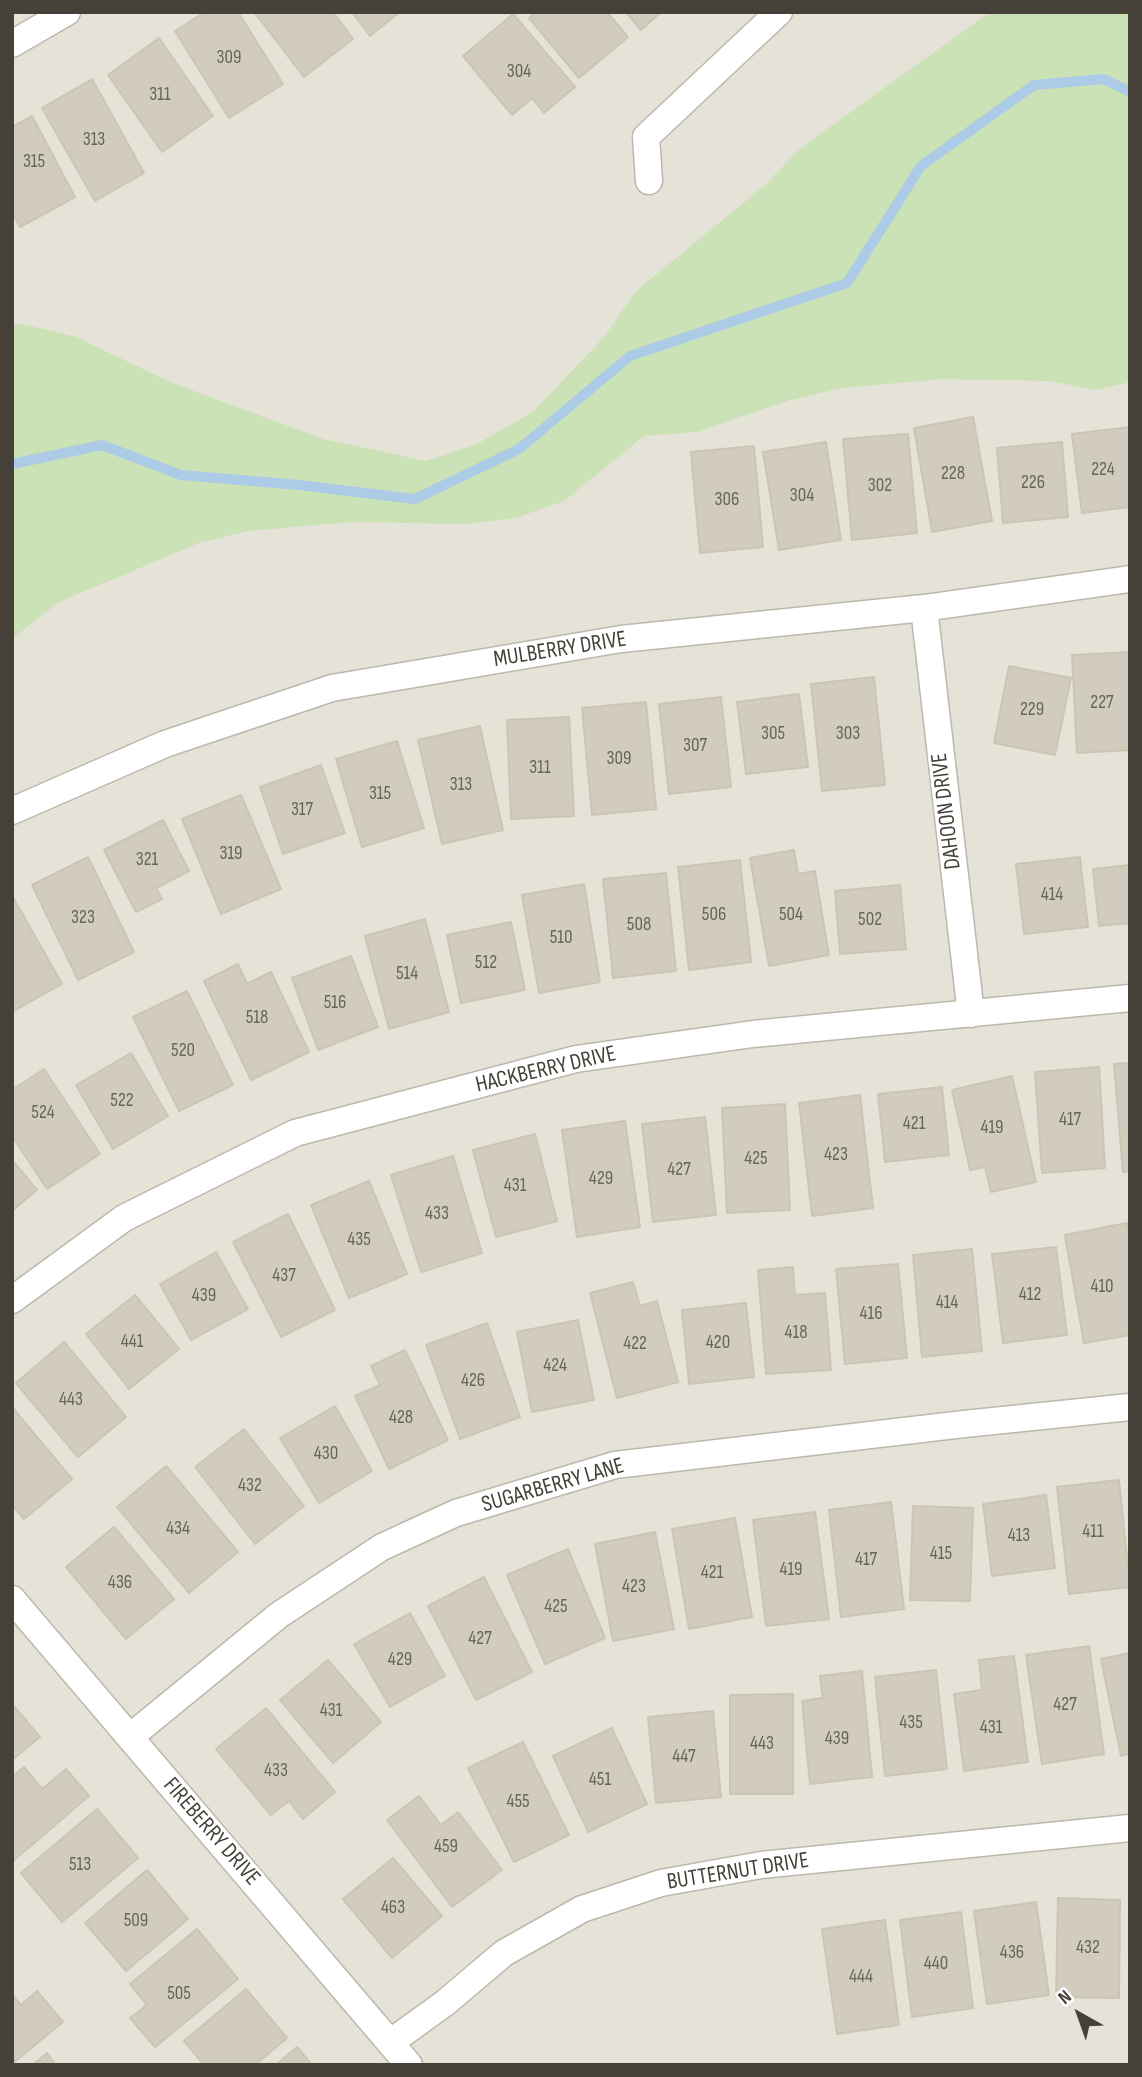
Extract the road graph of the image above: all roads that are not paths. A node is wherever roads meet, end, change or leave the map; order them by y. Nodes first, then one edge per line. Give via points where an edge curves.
1 (67, 12) edge
2 (779, 12) edge
3 (12, 44) edge
4 (649, 181) dead end
5 (1130, 579) edge
6 (924, 608) junction
7 (12, 811) edge
8 (1130, 998) edge
9 (971, 1014) junction
10 (12, 1300) edge
11 (1130, 1407) edge
12 (12, 1599) edge
13 (130, 1737) junction
14 (1130, 1828) edge
15 (391, 2042) junction
16 (409, 2065) edge

1 - 3 street
2 - 4 street via 646,137
5 - 6 street, MULBERRY DRIVE
6 - 7 street, MULBERRY DRIVE via 621,639 332,688 165,744
6 - 9 street, DAHOON DRIVE
8 - 9 street, HACKBERRY DRIVE
9 - 10 street, HACKBERRY DRIVE via 754,1034 576,1059 295,1133 124,1218
11 - 13 street, SUGARBERRY LANE via 615,1465 456,1513 382,1547 279,1615
12 - 13 street, FIREBERRY DRIVE
13 - 15 street, FIREBERRY DRIVE
14 - 15 street, BUTTERNUT DRIVE via 761,1865 661,1883 582,1909 504,1953
15 - 16 street, FIREBERRY DRIVE

